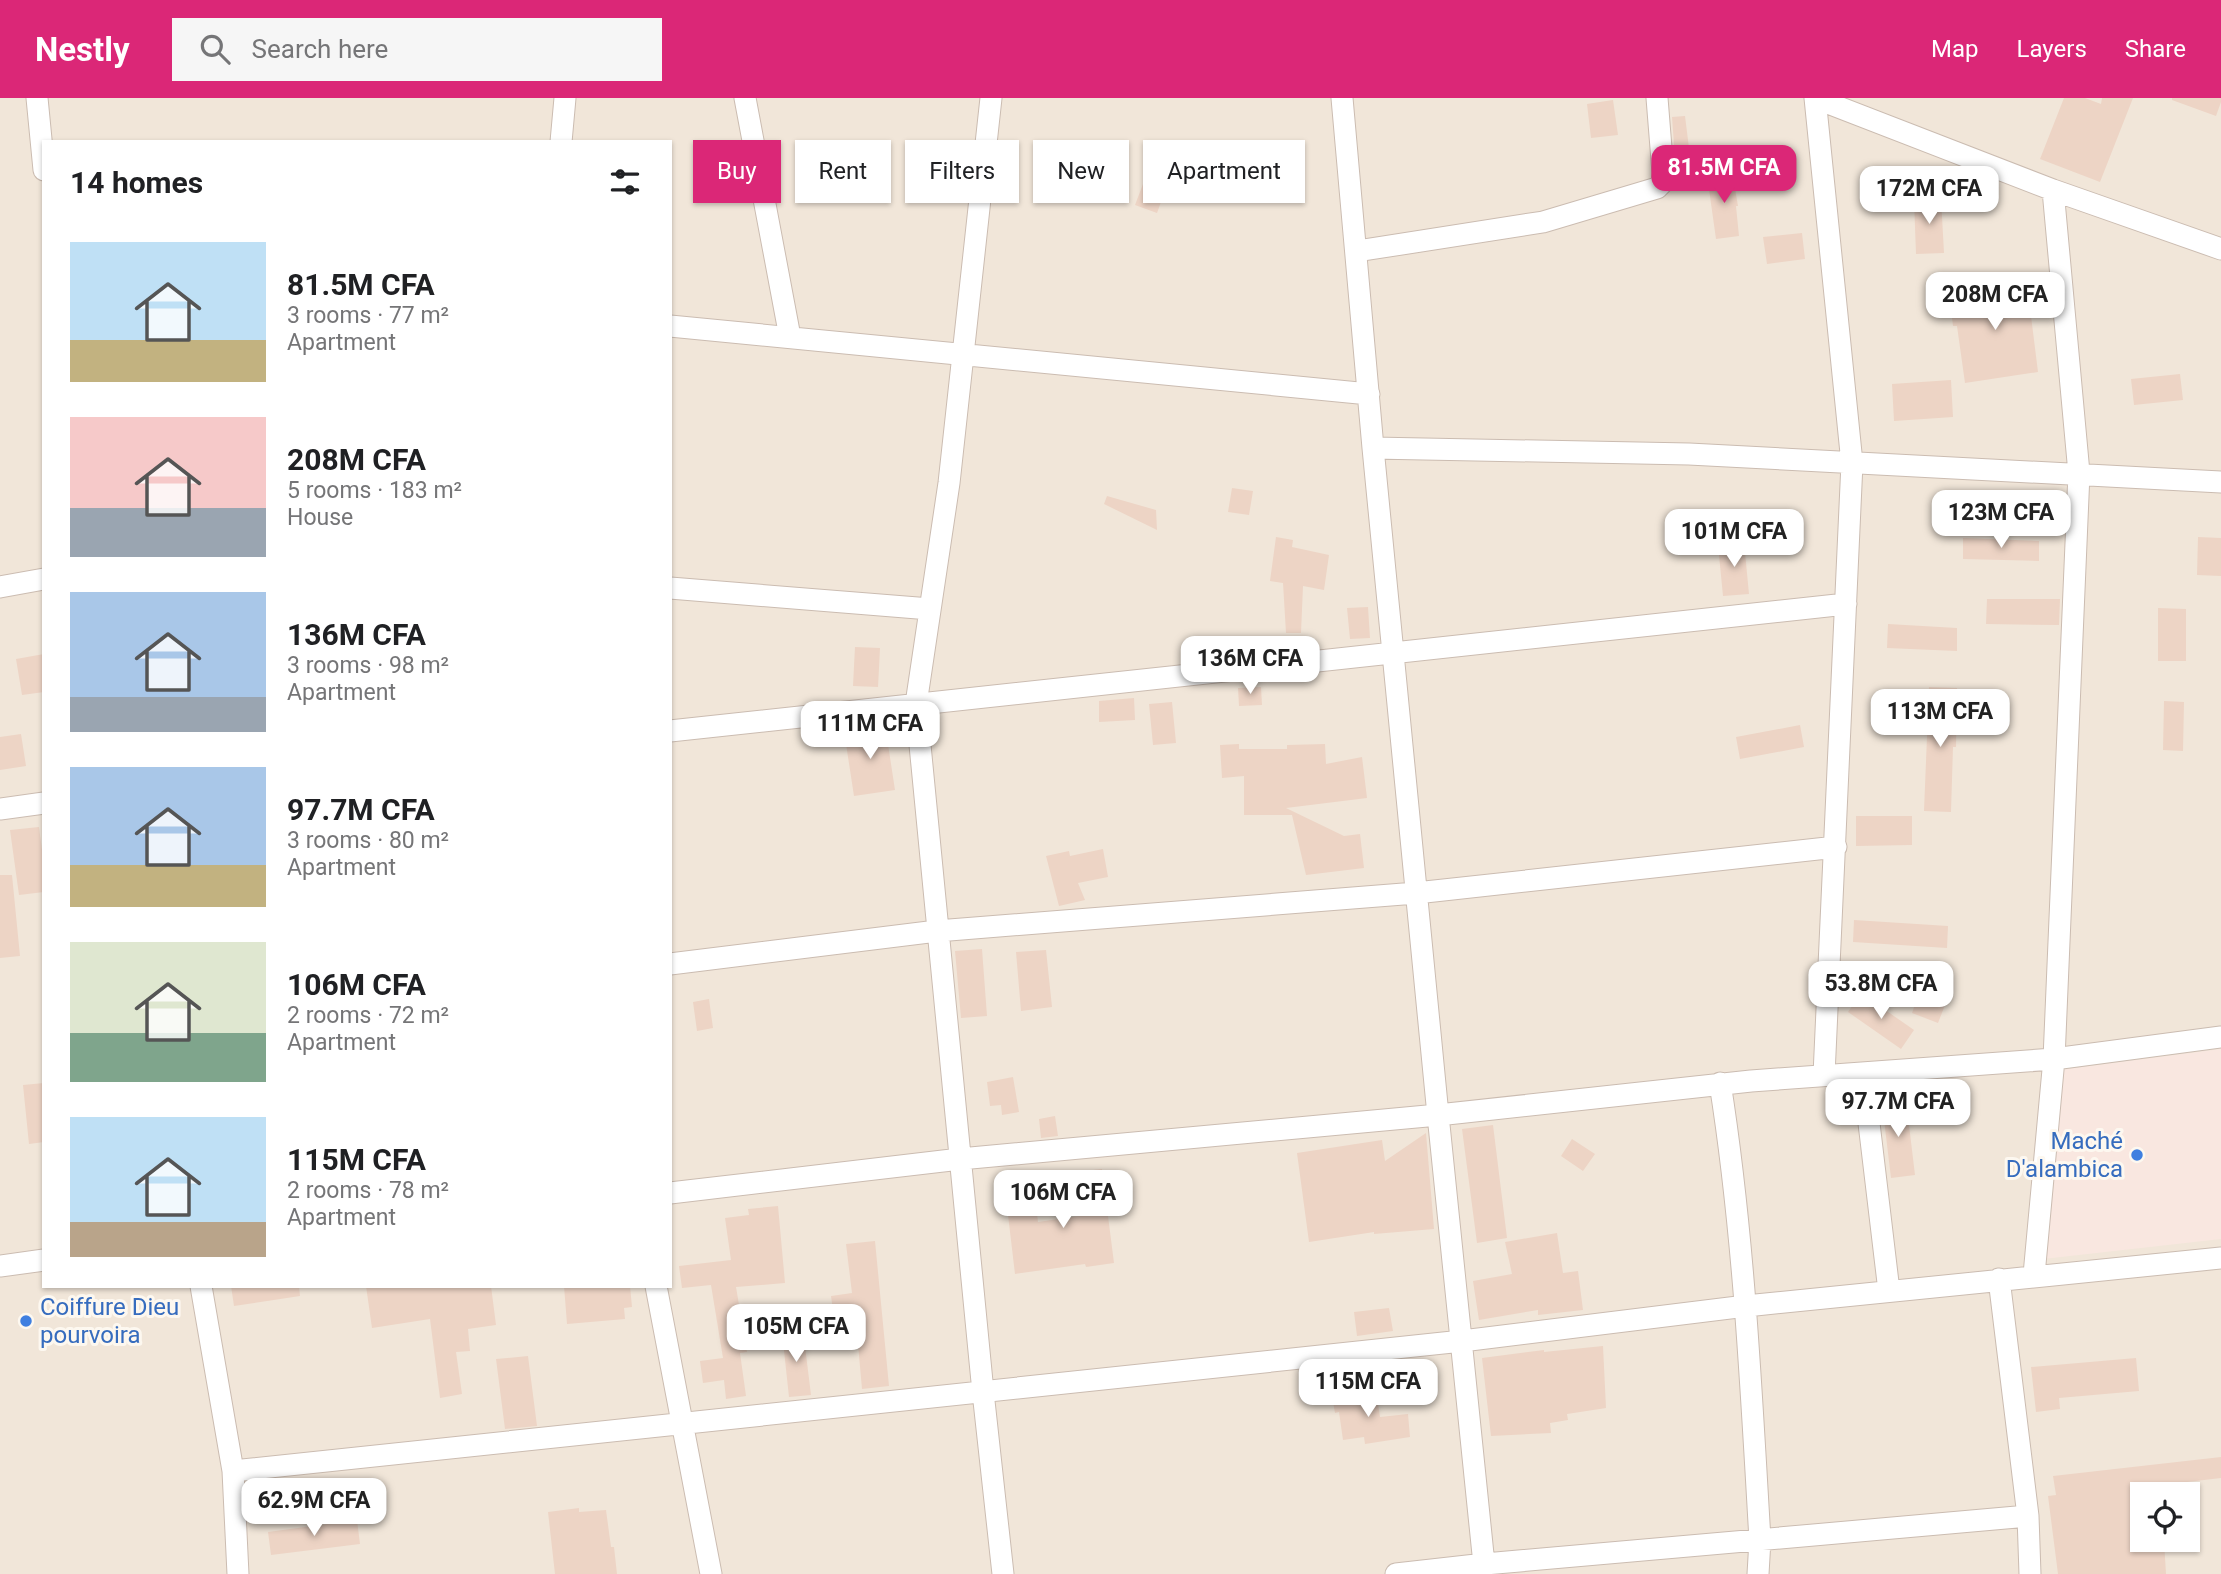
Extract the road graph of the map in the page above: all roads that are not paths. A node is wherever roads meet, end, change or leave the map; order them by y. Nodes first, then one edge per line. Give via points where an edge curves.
1 (37, 98) edge
2 (565, 98) edge
3 (745, 98) edge
4 (991, 98) edge
5 (1657, 98) edge
6 (1815, 98) edge
7 (1345, 99) edge
8 (561, 140) edge
9 (42, 149) edge
10 (2053, 190) junction
11 (2221, 249) edge
12 (1357, 251) junction
13 (672, 326) edge
14 (790, 337) junction
15 (963, 354) junction
16 (1369, 394) junction
17 (1373, 448) junction
18 (1852, 463) junction
19 (2079, 473) junction
20 (2221, 482) edge
21 (42, 579) edge
22 (0, 587) edge
23 (672, 588) edge
24 (1846, 604) junction
25 (930, 609) junction
26 (1394, 654) junction
27 (916, 704) junction
28 (672, 732) edge
29 (42, 803) edge
30 (0, 808) edge
31 (1836, 847) junction
32 (1416, 893) junction
33 (937, 931) junction
34 (672, 964) edge
35 (2221, 1037) edge
36 (2054, 1059) junction
37 (1863, 1073) junction
38 (1824, 1075) junction
39 (1720, 1083) junction
40 (1438, 1115) junction
41 (960, 1159) junction
42 (672, 1193) edge
43 (2221, 1258) edge
44 (42, 1260) edge
45 (0, 1266) edge
46 (2034, 1275) junction
47 (1999, 1279) junction
48 (201, 1288) edge
49 (656, 1288) edge
50 (1889, 1291) junction
51 (1746, 1306) junction
52 (1462, 1341) junction
53 (983, 1392) junction
54 (682, 1422) junction
55 (233, 1471) junction
56 (2028, 1516) junction
57 (1760, 1540) junction
58 (1485, 1569) edge
59 (238, 1574) edge
60 (711, 1574) edge
61 (1003, 1574) edge
62 (1396, 1574) edge
63 (1758, 1574) edge
64 (2030, 1574) edge

1 - 9 street
2 - 8 street
3 - 14 street
4 - 15 street
5 - 12 street via 1663,173 1657,188 1543,222
6 - 10 street
6 - 18 street
7 - 12 street
10 - 11 street
10 - 19 street
12 - 16 street
13 - 14 street
14 - 15 street
15 - 16 street
15 - 25 street
16 - 17 street
17 - 18 street via 1689,454
17 - 26 street
18 - 19 street
18 - 24 street
19 - 20 street
19 - 36 street
21 - 22 street
23 - 25 street
24 - 26 street
24 - 31 street
25 - 27 street
26 - 27 street
26 - 32 street
27 - 28 street
27 - 33 street
29 - 30 street
31 - 32 street
31 - 38 street
32 - 33 street
32 - 40 street
33 - 34 street
33 - 41 street
35 - 36 street
36 - 37 street
36 - 46 street
37 - 38 street
37 - 50 street
38 - 39 street
39 - 40 street
39 - 51 street
40 - 41 street
40 - 52 street
41 - 42 street
41 - 53 street
43 - 46 street
44 - 45 street
46 - 47 street
47 - 50 street
47 - 56 street
48 - 55 street
49 - 54 street
50 - 51 street
51 - 52 street
51 - 57 street
52 - 53 street
52 - 58 street
53 - 54 street
53 - 61 street
54 - 55 street
54 - 60 street
55 - 59 street
56 - 57 street
56 - 64 street
57 - 58 street
57 - 63 street
58 - 62 street

